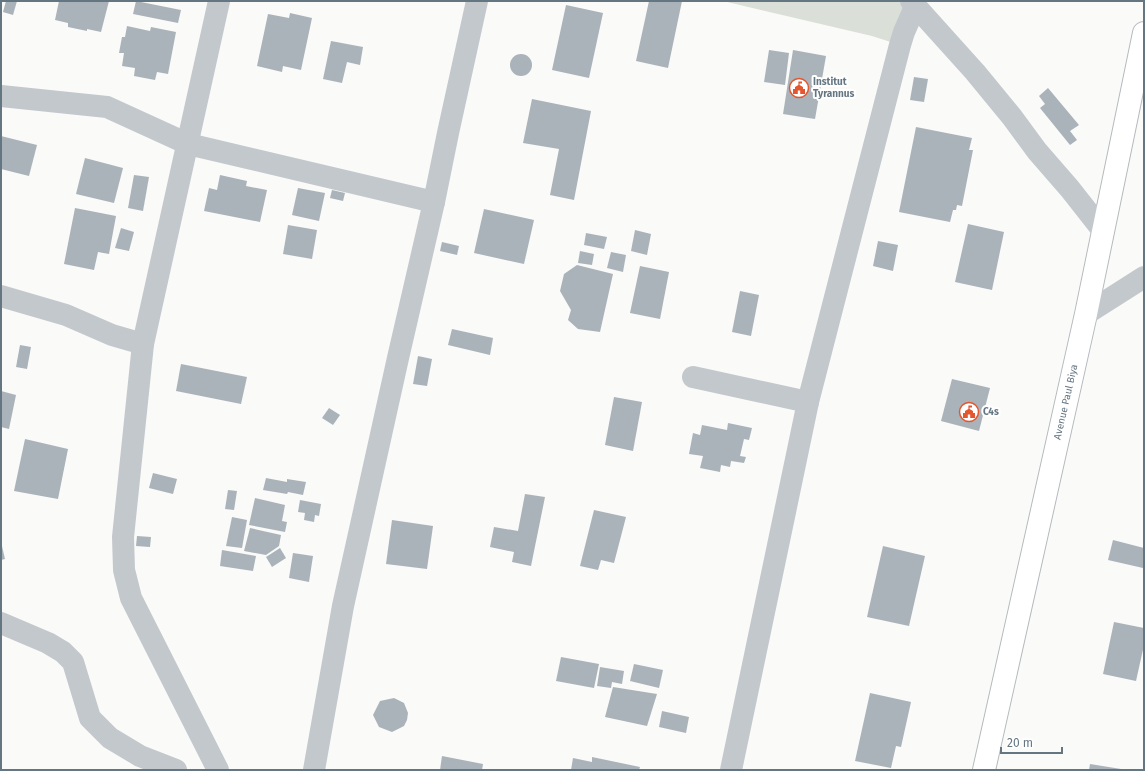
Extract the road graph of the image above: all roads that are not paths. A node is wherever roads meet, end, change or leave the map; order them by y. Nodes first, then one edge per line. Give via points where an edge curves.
1 (219, 1) edge
2 (477, 1) edge
3 (914, 3) edge
4 (1144, 33) edge
5 (1, 96) edge
6 (188, 144) junction
7 (434, 202) junction
8 (1103, 231) junction
9 (1144, 277) edge
10 (1, 296) edge
11 (1086, 314) junction
12 (143, 344) junction
13 (693, 377) dead end
14 (808, 402) junction
15 (1, 623) edge
16 (176, 770) edge
17 (218, 770) edge
18 (314, 770) edge
19 (731, 770) edge
20 (984, 770) edge

1 - 6 street
2 - 7 street
3 - 8 street via 975,72
3 - 14 street via 900,46
4 - 8 main road, Avenue Paul Biya
5 - 6 street via 107,107
6 - 7 street
6 - 12 street
7 - 18 street via 342,606
8 - 11 main road, Avenue Paul Biya
9 - 11 street
10 - 12 street via 66,315 112,335
11 - 20 main road, Avenue Paul Biya
12 - 17 street via 123,537 124,570 131,598
13 - 14 street
14 - 19 street
15 - 16 street via 48,643 73,662 90,718 110,738 140,756

